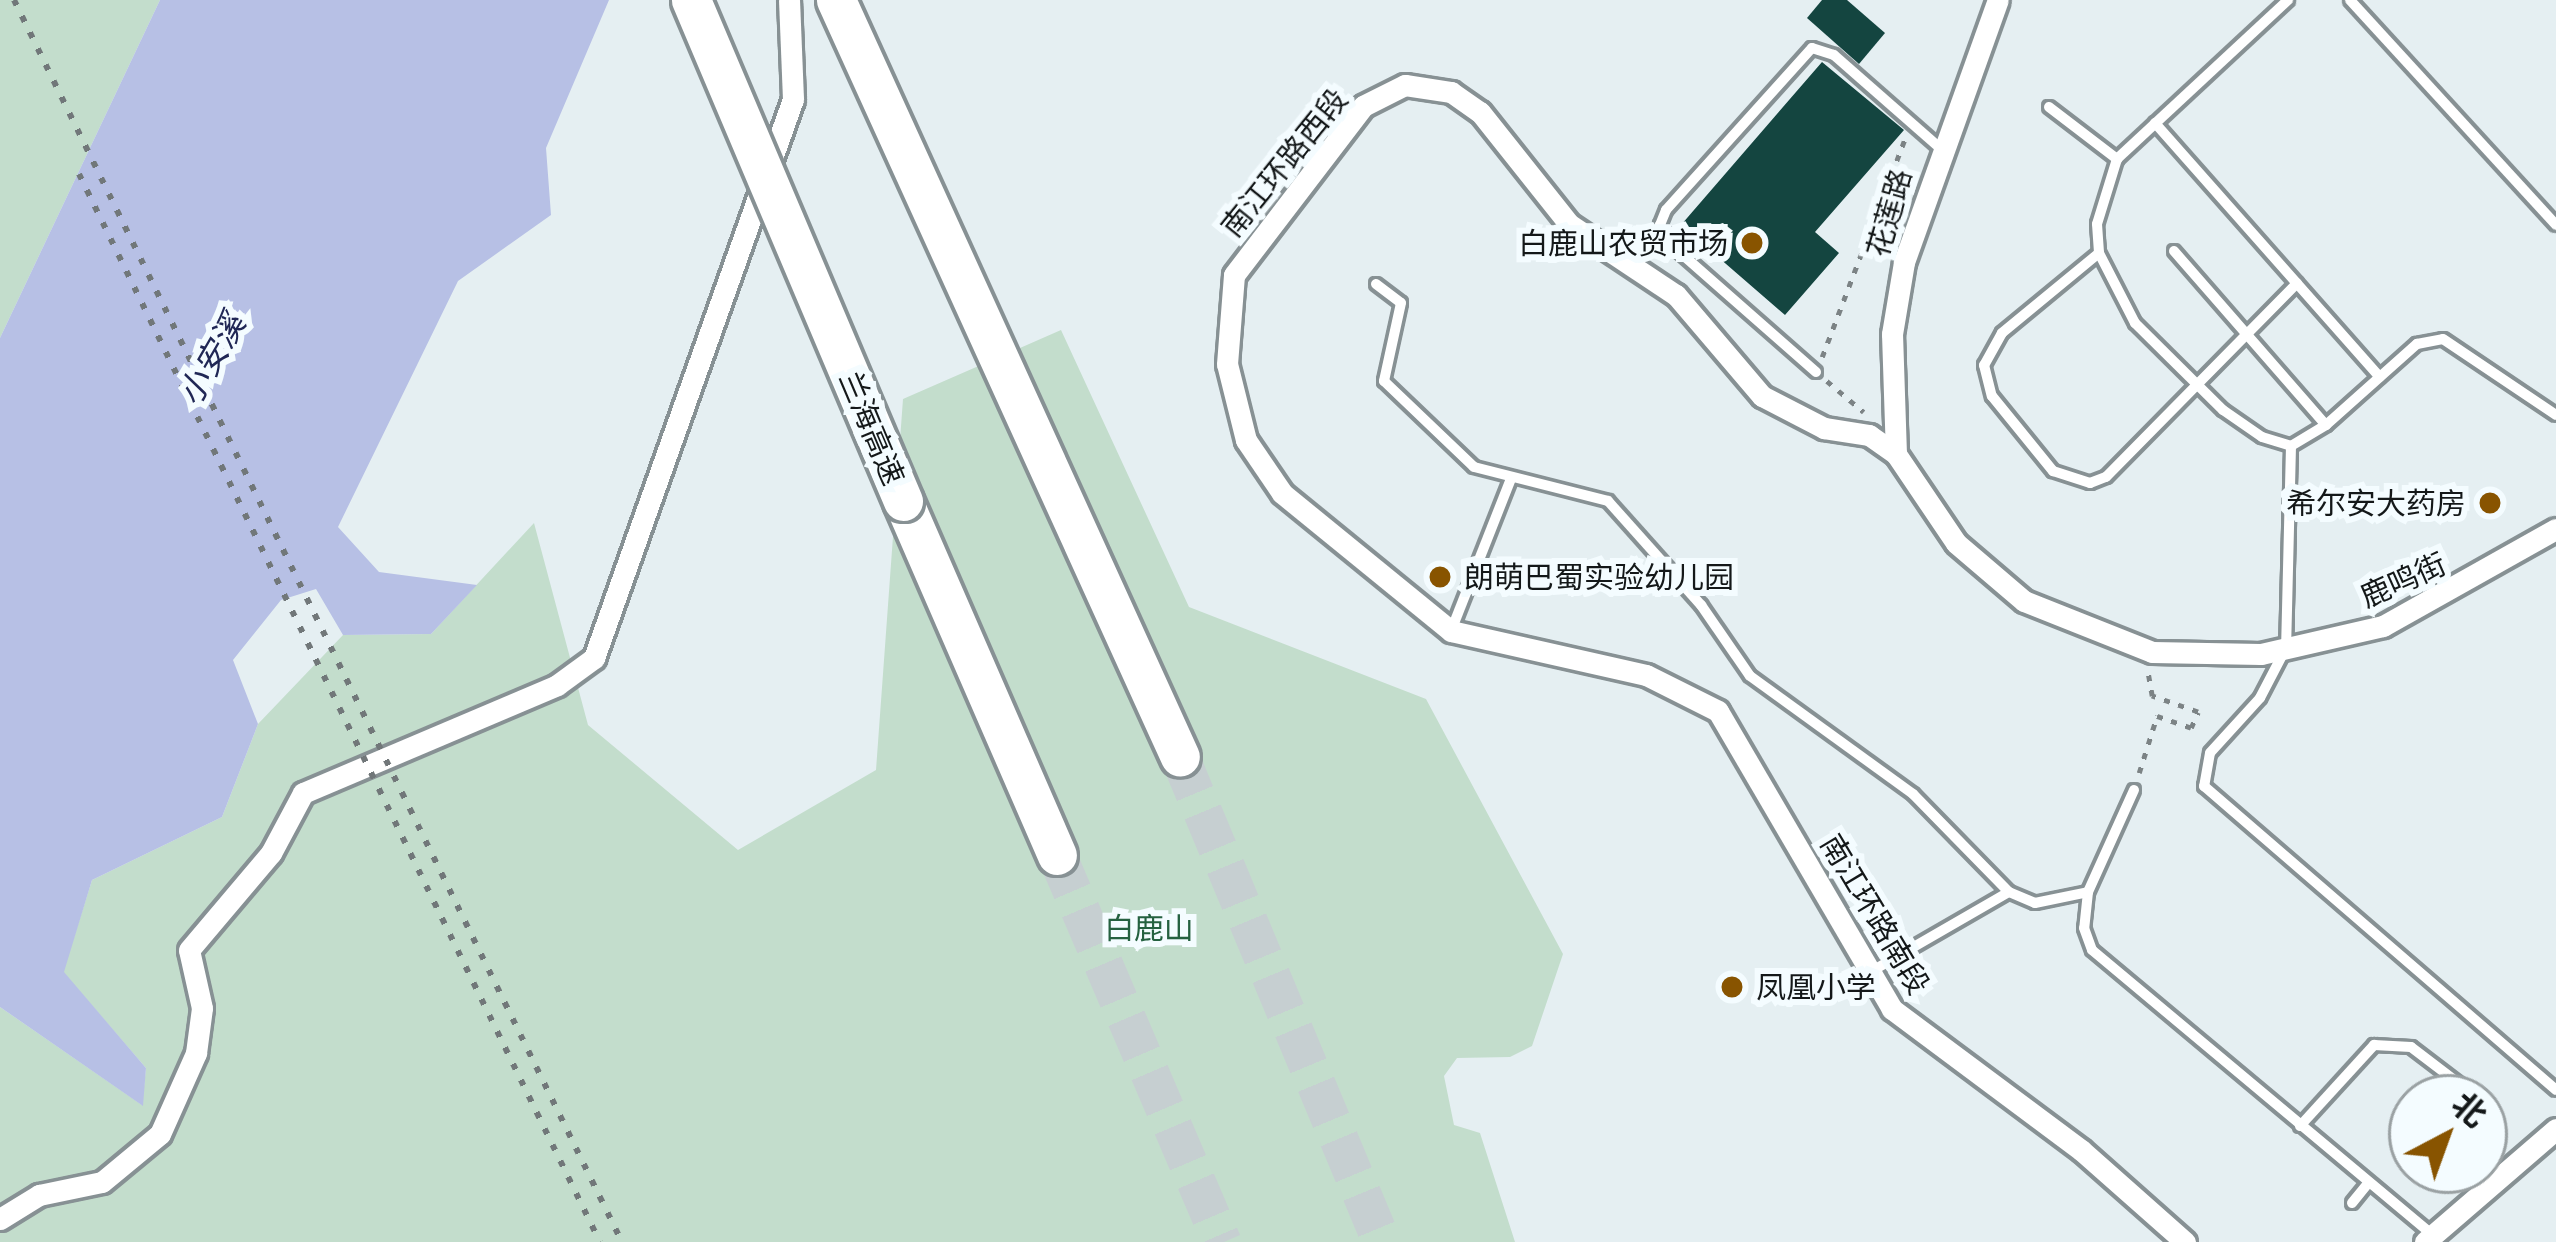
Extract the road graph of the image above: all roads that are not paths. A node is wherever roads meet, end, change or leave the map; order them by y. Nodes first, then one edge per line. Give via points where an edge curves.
1 (692, 0) edge
2 (790, 0) edge
3 (836, 0) edge
4 (1998, 0) edge
5 (2288, 0) edge
6 (2350, 0) edge
7 (2049, 107) dead end
8 (2156, 123) junction
9 (1940, 148) junction
10 (2116, 159) junction
11 (2556, 225) edge
12 (2174, 250) dead end
13 (2099, 253) junction
14 (2297, 283) junction
15 (1376, 284) dead end
16 (2247, 334) junction
17 (1816, 372) road end
18 (2380, 377) junction
19 (2195, 386) junction
20 (2556, 415) edge
21 (2326, 425) junction
22 (2291, 446) junction
23 (1896, 454) junction
24 (1511, 479) junction
25 (2556, 530) edge
26 (1451, 631) junction
27 (2286, 648) junction
28 (1180, 757) tunnel mouth
29 (2134, 790) road end
30 (1057, 855) tunnel mouth
31 (2009, 892) junction
32 (2088, 892) junction
33 (1868, 974) junction
34 (2446, 1074) edge
35 (2556, 1090) edge
36 (2300, 1126) junction
37 (2556, 1129) edge
38 (2368, 1183) junction
39 (2352, 1203) dead end
40 (0, 1219) edge
41 (2429, 1239) edge
42 (2185, 1242) edge

1 - 30 highway, 兰海高速, bridge
2 - 40 street via 793,99 594,658 557,685 303,793 271,853 189,950 202,1007 196,1054 160,1134 102,1182 39,1195
3 - 28 highway
4 - 9 street, 花莲路
5 - 8 lane
6 - 11 lane
7 - 10 lane
8 - 10 lane
8 - 14 lane
9 - 17 lane via 1834,56 1812,48 1660,225 1676,249
9 - 23 street, 花莲路 via 1904,262 1892,334
10 - 13 lane via 2097,224
12 - 16 lane
13 - 19 lane via 2135,323
13 - 19 lane via 2002,332 1984,364 1992,395 2053,471 2090,483 2106,477
14 - 16 lane
14 - 18 lane
15 - 24 lane via 1401,303 1384,381 1474,467
16 - 19 lane
16 - 21 lane
18 - 20 lane via 2417,344 2443,339
18 - 21 lane
19 - 22 lane via 2262,437
21 - 22 lane
22 - 27 lane
23 - 26 street, 南江环路西段 via 1869,435 1824,428 1762,396 1676,295 1569,224 1480,112 1451,92 1405,85 1363,106 1259,233 1234,275 1227,364 1260,468
23 - 27 street, 鹿鸣街 via 1956,543 2024,601 2152,652
24 - 26 lane
24 - 31 lane via 1590,495 1626,515 1750,676 1912,794
25 - 27 street, 鹿鸣街 via 2383,626
26 - 33 street, 南江环路南段 via 1646,675 1718,711
27 - 35 lane via 2260,698 2210,753 2204,786
29 - 32 lane
31 - 32 lane via 2035,903
31 - 33 lane
32 - 36 lane via 2084,928 2092,950
33 - 42 street, 南江环路南段 via 1915,1030 2065,1138
34 - 36 lane via 2411,1047 2374,1045
36 - 38 lane
37 - 41 street
38 - 39 lane
38 - 41 lane

